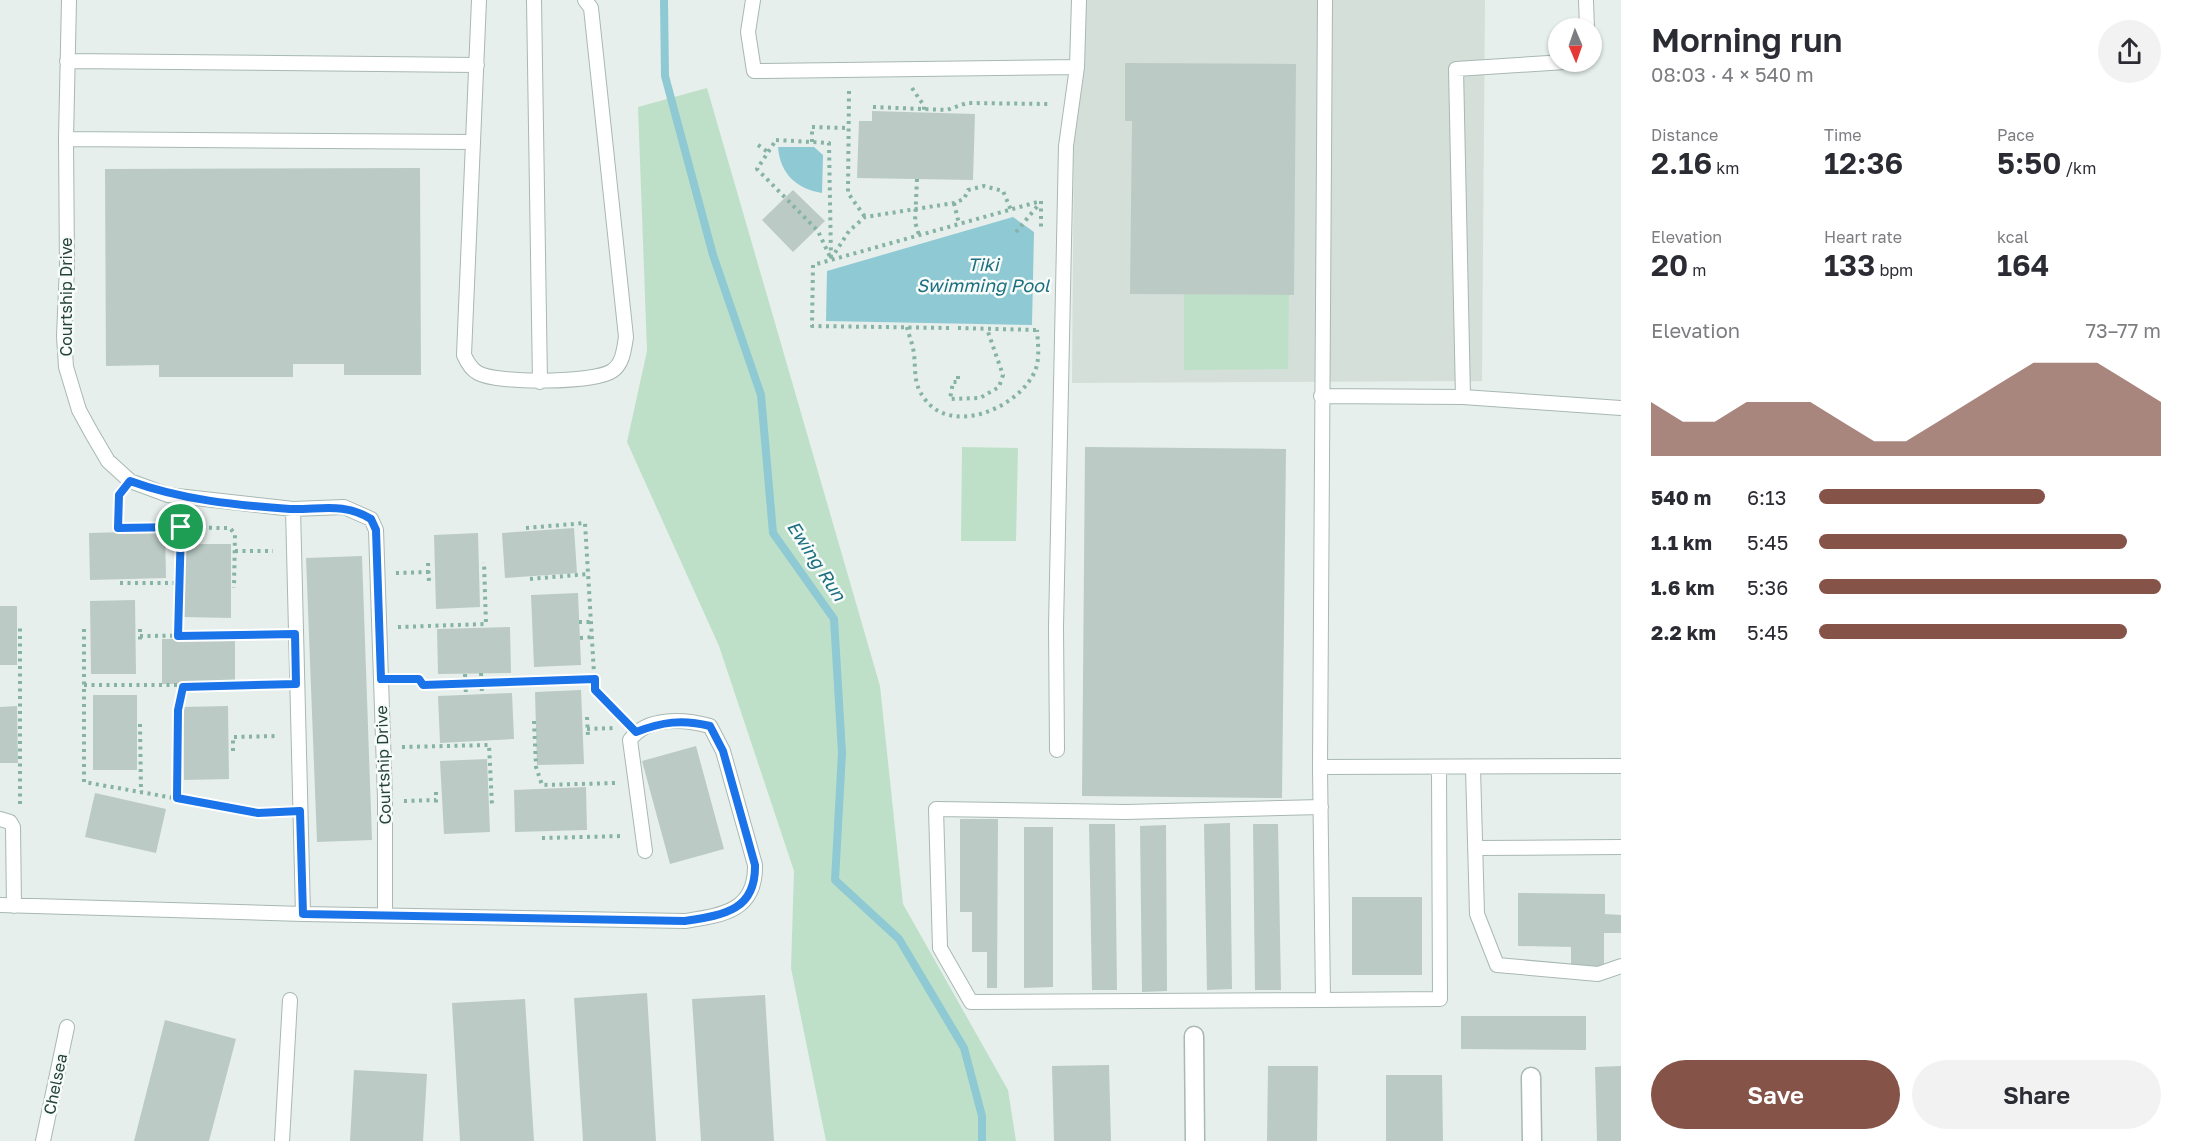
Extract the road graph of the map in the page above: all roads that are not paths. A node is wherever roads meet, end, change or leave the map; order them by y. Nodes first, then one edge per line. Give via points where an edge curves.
1 (69, 0) edge
2 (479, 0) edge
3 (534, 0) edge
4 (585, 0) edge
5 (753, 0) edge
6 (1079, 0) edge
7 (1325, 0) edge
8 (1586, 0) edge
9 (1587, 18) edge
10 (67, 61) junction
11 (1548, 63) edge
12 (477, 65) junction
13 (1077, 68) junction
14 (66, 139) junction
15 (473, 142) junction
16 (540, 382) junction
17 (1321, 396) junction
18 (1463, 397) junction
19 (1621, 408) edge
20 (293, 509) junction
21 (1057, 750) dead end
22 (1621, 766) edge
23 (1320, 767) junction
24 (1439, 768) junction
25 (1473, 768) junction
26 (1321, 807) junction
27 (5, 821) edge
28 (1621, 847) edge
29 (1477, 848) junction
30 (645, 851) dead end
31 (7, 905) edge
32 (303, 914) junction
33 (385, 915) junction
34 (1621, 966) edge
35 (290, 1000) dead end
36 (1323, 1000) junction
37 (67, 1027) dead end
38 (1194, 1036) dead end
39 (1531, 1077) dead end
40 (43, 1141) edge
41 (282, 1141) edge
42 (1195, 1141) edge
43 (1532, 1141) edge

1 - 10 lane, Courtship Drive
2 - 12 lane
3 - 16 lane
4 - 16 lane via 591,8 601,82 626,337 619,365 611,372
5 - 13 lane via 748,32 754,71
6 - 13 lane
7 - 17 lane
8 - 9 lane
10 - 12 lane
10 - 14 lane, Courtship Drive
11 - 18 lane via 1456,69
12 - 15 lane
13 - 21 lane via 1066,146
14 - 15 lane
14 - 20 lane, Courtship Drive via 66,368 79,410 108,461 130,481 168,495
15 - 16 lane via 464,355 478,373
17 - 18 lane
17 - 23 lane
18 - 19 lane
20 - 32 lane
20 - 33 lane, Courtship Drive via 344,507 371,519 376,530
22 - 25 lane
23 - 24 lane
23 - 26 lane
24 - 25 lane
24 - 36 lane via 1440,999
25 - 29 lane
26 - 36 lane
26 - 36 lane via 1126,812 936,809 940,948 971,1002
27 - 31 lane via 13,827
28 - 29 lane
29 - 34 lane via 1477,914 1497,965 1598,974
30 - 33 lane via 630,740 636,732 658,723 678,720 710,726 718,737 755,865 755,881 749,896 721,915 685,921
31 - 32 lane
32 - 33 lane
35 - 41 lane
37 - 40 lane, Chelsea
38 - 42 street
39 - 43 street

